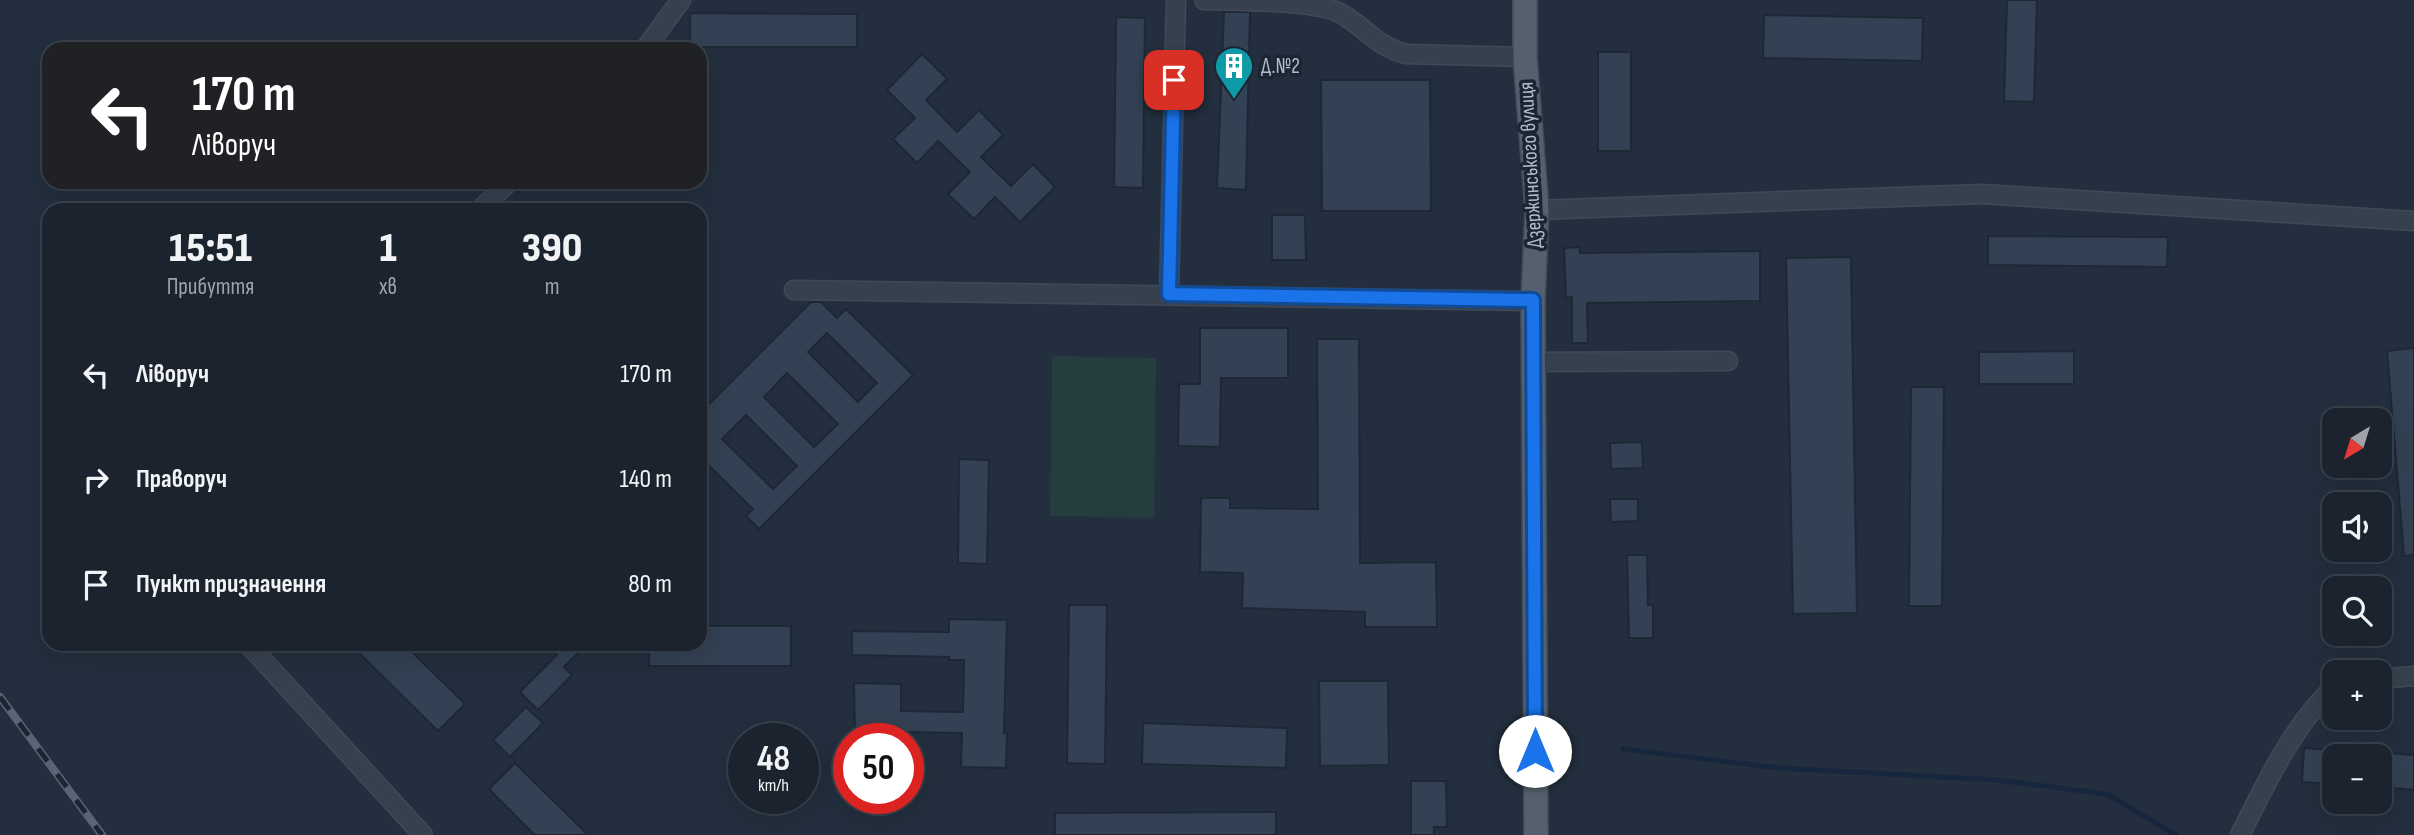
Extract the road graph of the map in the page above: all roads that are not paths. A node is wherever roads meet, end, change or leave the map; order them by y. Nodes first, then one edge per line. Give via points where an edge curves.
1 (681, 0) edge
2 (1176, 0) edge
3 (1203, 0) edge
4 (1525, 0) edge
5 (650, 42) edge
6 (1525, 57) junction
7 (502, 189) edge
8 (487, 203) edge
9 (1537, 210) junction
10 (2414, 221) edge
11 (794, 290) dead end
12 (1169, 294) junction
13 (1533, 300) junction
14 (1728, 361) dead end
15 (1534, 362) junction
16 (254, 651) edge
17 (2414, 677) edge
18 (2392, 678) edge
19 (2322, 701) edge
20 (423, 835) edge
21 (1536, 835) edge
22 (2240, 835) edge

1 - 5 street
2 - 12 street
3 - 6 street via 1314,4 1339,12 1388,49 1406,54
4 - 6 main road, Дзержинського вулиця
6 - 9 main road, Дзержинського вулиця
7 - 8 street
9 - 10 street via 1982,194
9 - 13 main road, Дзержинського вулиця
11 - 12 street
12 - 13 street
13 - 15 main road, Дзержинського вулиця
14 - 15 street
15 - 21 main road, Дзержинського вулиця
16 - 20 street
17 - 18 street
19 - 22 street via 2283,754

